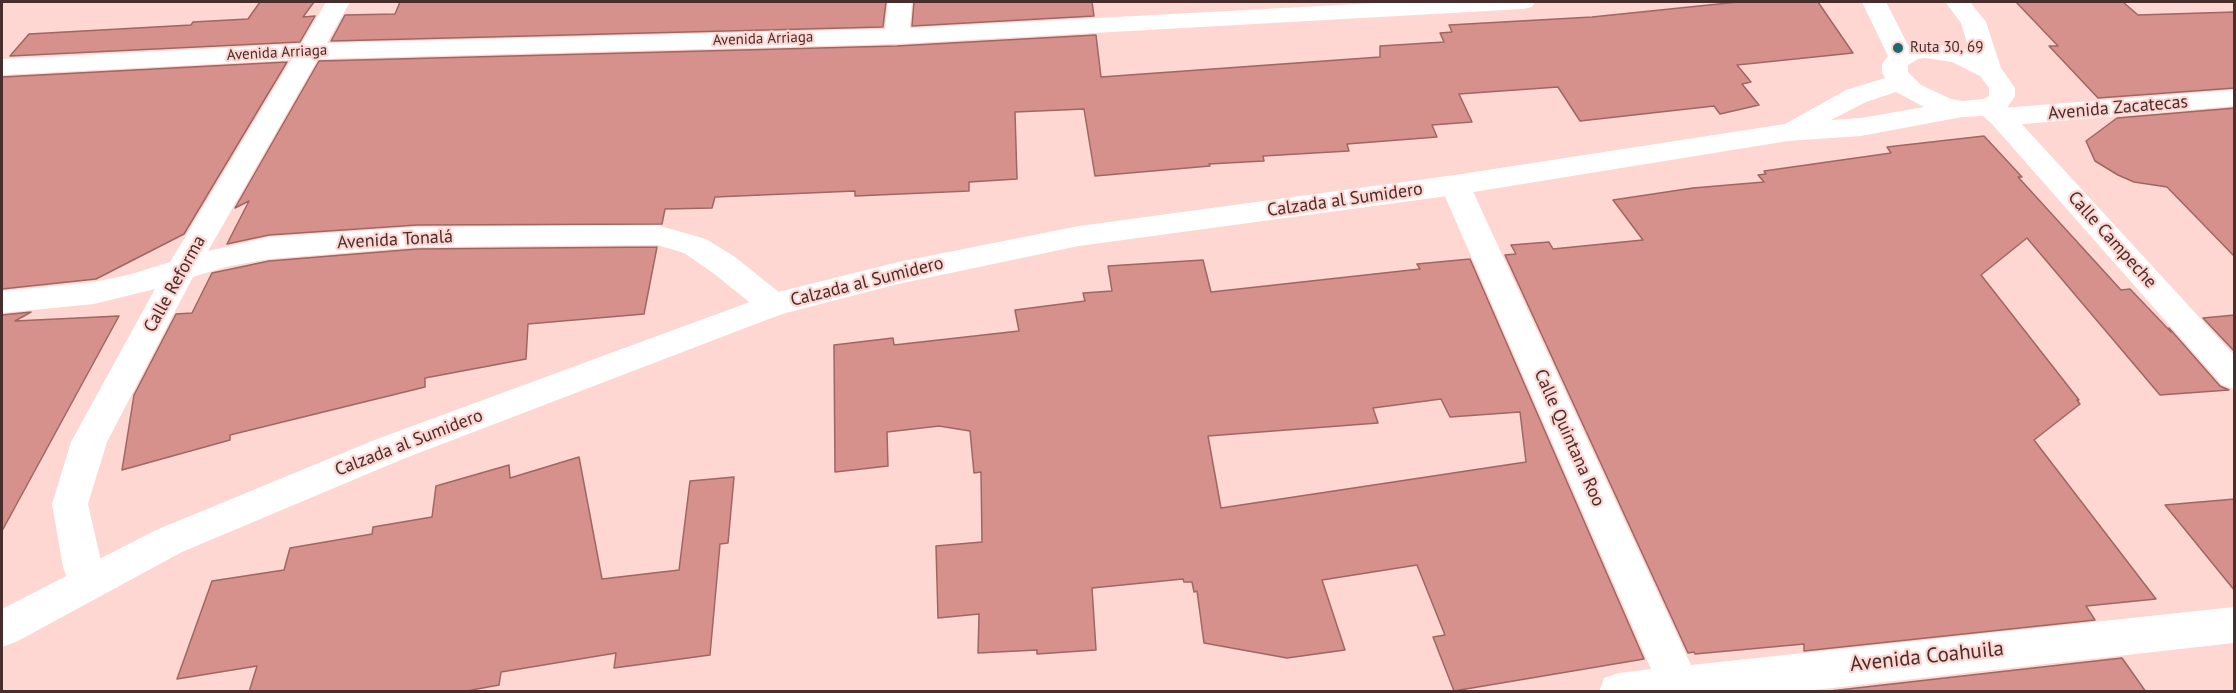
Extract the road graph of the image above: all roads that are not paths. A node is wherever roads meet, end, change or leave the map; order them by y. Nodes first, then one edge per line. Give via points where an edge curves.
1 (338, 2) edge
2 (900, 2) edge
3 (1524, 2) edge
4 (1874, 2) edge
5 (1957, 2) edge
6 (897, 36) junction
7 (310, 51) junction
8 (2, 67) edge
9 (1901, 69) junction
10 (1989, 70) junction
11 (2235, 98) edge
12 (1984, 111) junction
13 (1788, 132) junction
14 (1455, 185) junction
15 (181, 270) junction
16 (2, 302) edge
17 (774, 305) junction
18 (2235, 376) edge
19 (87, 583) junction
20 (2235, 625) edge
21 (2, 629) edge
22 (1681, 687) edge
23 (1619, 692) edge

1 - 7 street, Calle Reforma
2 - 6 street
3 - 6 street, Avenida Arriaga
4 - 9 street
5 - 10 street via 1973,22
6 - 7 street, Avenida Arriaga
7 - 8 street, Avenida Arriaga
7 - 15 street, Calle Reforma
9 - 10 street, Calzada al Sumidero via 1911,52 1941,51
9 - 12 street via 1911,91 1927,100
9 - 13 street, Calzada al Sumidero
10 - 12 street via 2002,88 2002,96
11 - 12 street, Avenida Zacatecas
12 - 13 street, Calzada al Sumidero
12 - 18 street, Calle Campeche
13 - 14 street, Calzada al Sumidero
14 - 17 street, Calzada al Sumidero via 1079,236 898,273
14 - 22 street, Calle Quintana Roo
15 - 16 street, Avenida Tonalá via 94,293
15 - 17 street, Avenida Tonalá via 269,248 364,240 657,235 695,246
15 - 19 street, Calle Reforma via 89,442 76,483 70,504
17 - 19 street, Calzada al Sumidero via 390,448 169,541
19 - 21 street, Calzada al Sumidero
20 - 22 street, Avenida Coahuila
22 - 23 street, Avenida Coahuila

